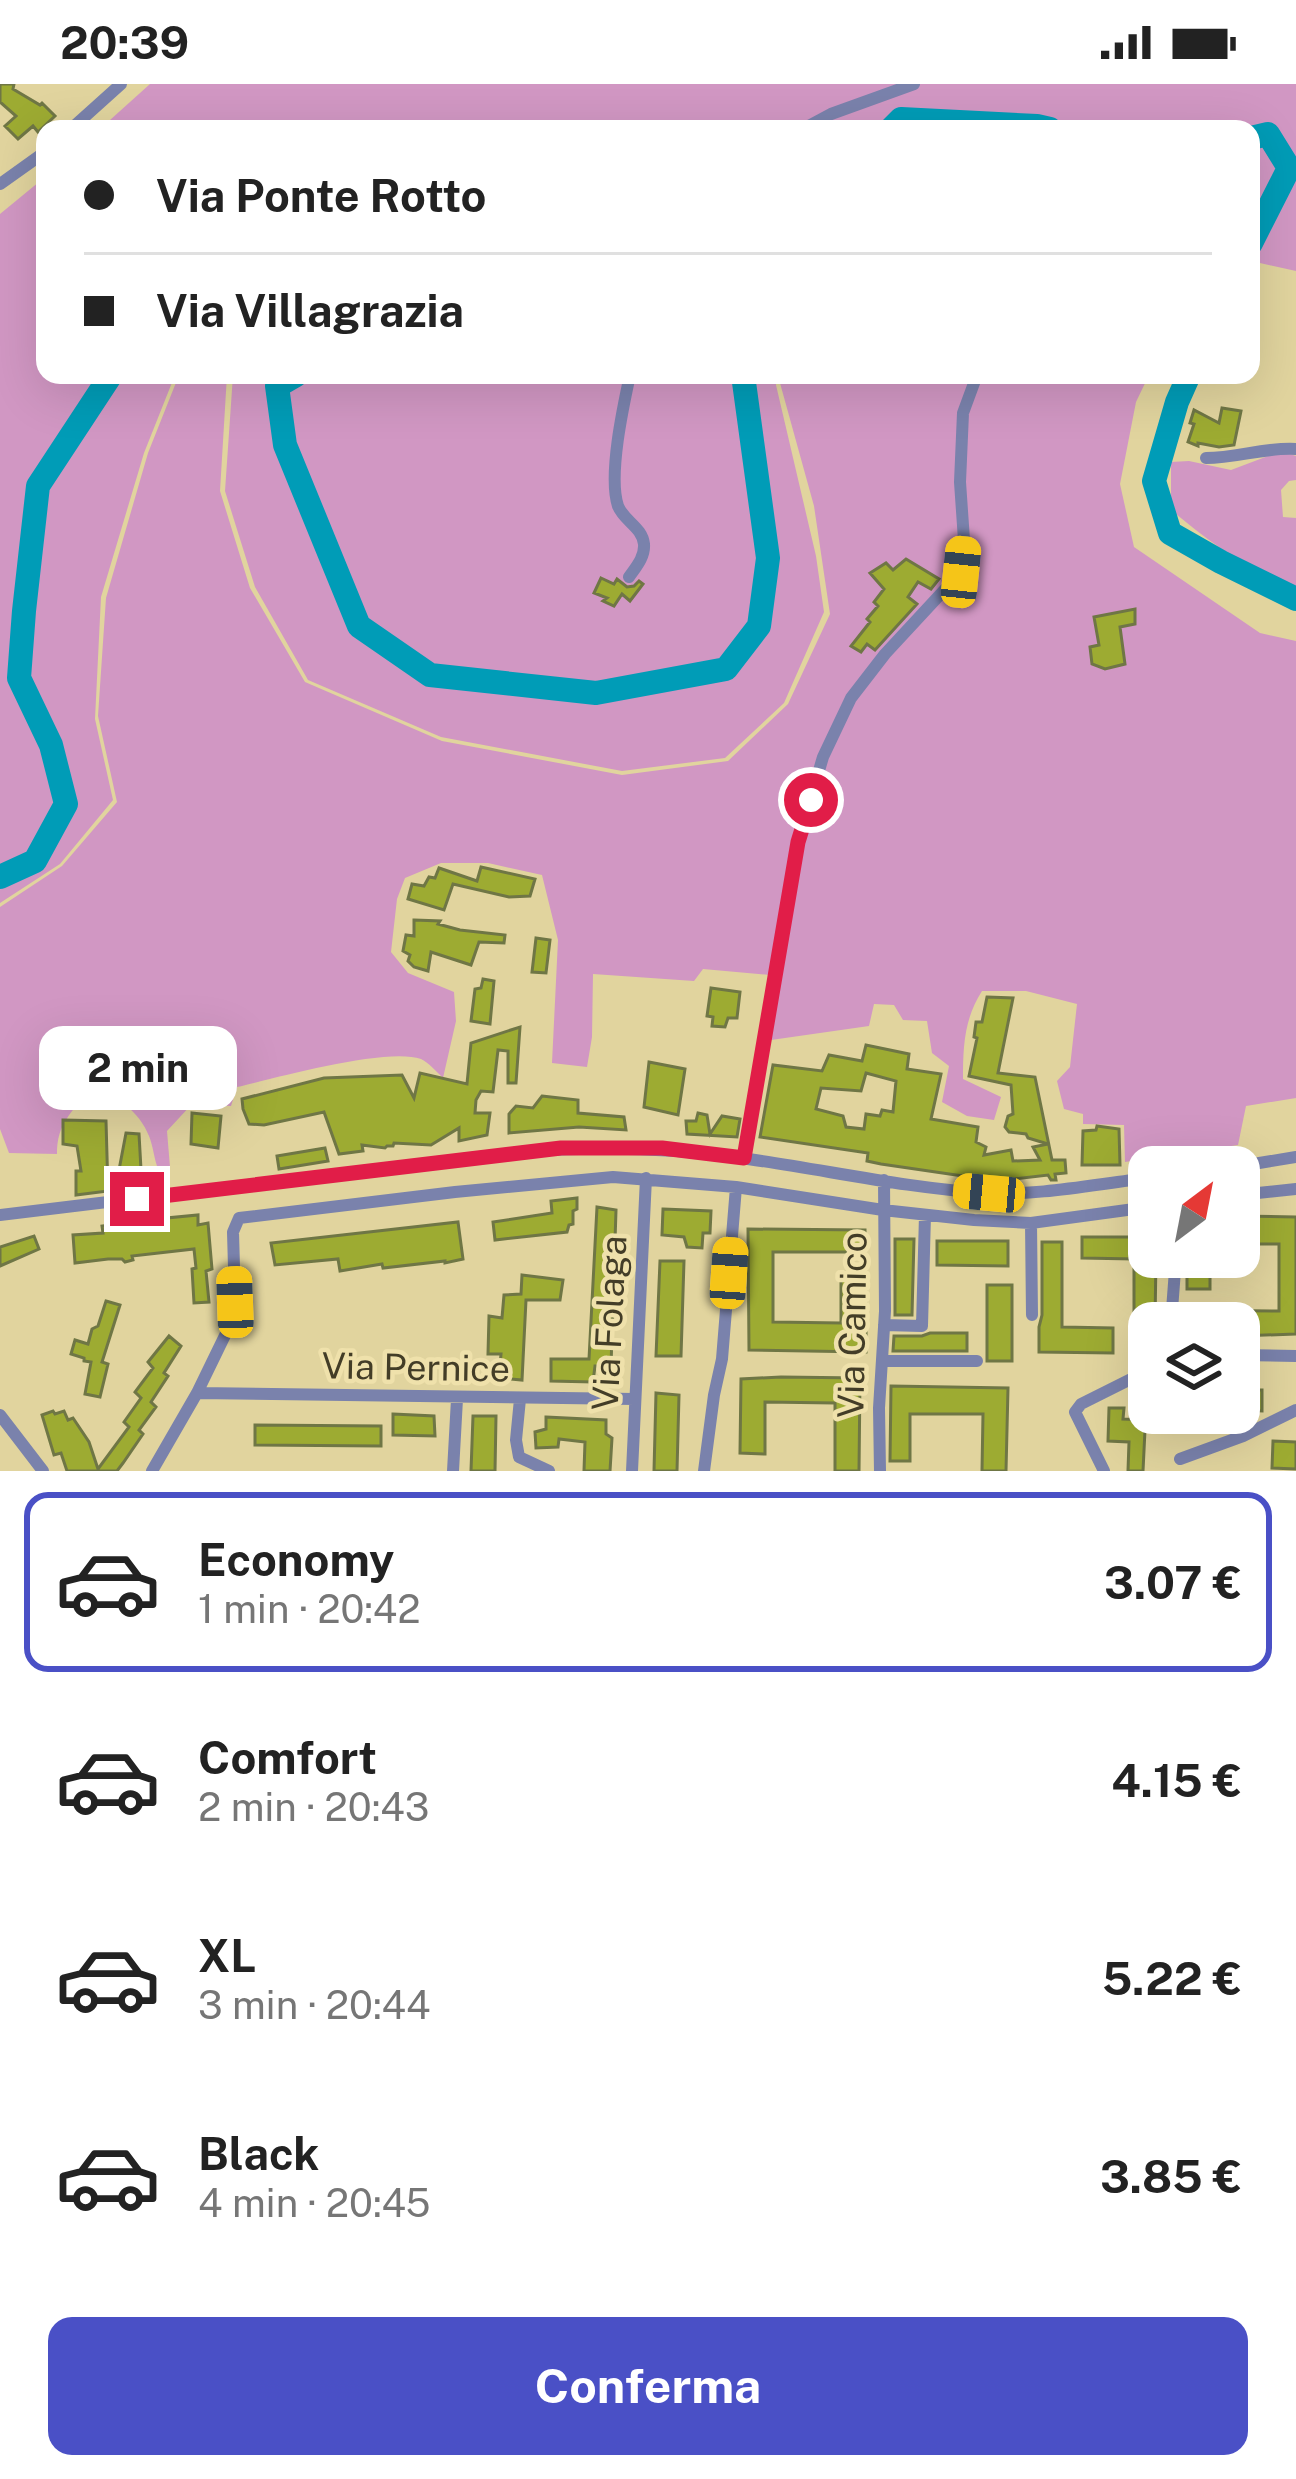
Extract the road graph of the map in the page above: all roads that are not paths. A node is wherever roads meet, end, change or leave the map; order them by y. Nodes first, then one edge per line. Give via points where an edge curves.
1 (121, 84) edge
2 (914, 84) edge
3 (81, 120) edge
4 (820, 120) edge
5 (36, 158) edge
6 (0, 184) edge
7 (629, 384) edge
8 (973, 384) edge
9 (1296, 449) edge
10 (1206, 458) dead end
11 (628, 577) dead end
12 (1296, 1157) edge
13 (744, 1158) junction
14 (1260, 1163) edge
15 (646, 1178) junction
16 (884, 1180) junction
17 (1128, 1180) edge
18 (736, 1187) junction
19 (229, 1188) junction
20 (1296, 1189) edge
21 (1260, 1193) edge
22 (883, 1210) junction
23 (1128, 1210) edge
24 (0, 1215) edge
25 (925, 1215) junction
26 (239, 1218) junction
27 (1031, 1222) junction
28 (1032, 1315) dead end
29 (884, 1325) junction
30 (1260, 1355) edge
31 (1296, 1356) edge
32 (882, 1361) junction
33 (977, 1361) dead end
34 (1128, 1381) edge
35 (197, 1393) junction
36 (457, 1399) junction
37 (520, 1399) junction
38 (635, 1399) junction
39 (1296, 1411) edge
40 (0, 1415) edge
41 (1180, 1459) dead end
42 (43, 1471) edge
43 (152, 1471) edge
44 (453, 1471) edge
45 (549, 1471) edge
46 (632, 1471) edge
47 (704, 1471) edge
48 (880, 1471) edge
49 (1104, 1471) edge

1 - 3 street
2 - 4 street
5 - 6 street
7 - 11 street via 614,487 644,548
8 - 13 street via 963,413 961,572 851,698 823,757 798,842
9 - 10 street
12 - 14 street
13 - 16 street
13 - 19 street via 594,1146
15 - 18 street
15 - 26 street
15 - 38 street, Via Folaga
16 - 17 street via 989,1193
16 - 22 street, Via Camico
18 - 22 street
18 - 47 street
19 - 24 street
19 - 26 street
20 - 21 street
22 - 25 street
22 - 29 street, Via Camico
23 - 27 street
25 - 27 street
25 - 29 street via 922,1326
26 - 35 street via 231,1323
27 - 28 street
29 - 32 street, Via Camico
30 - 31 street
32 - 33 street
32 - 48 street, Via Camico
34 - 49 street via 1075,1412
35 - 36 street, Via Pernice
35 - 43 street
36 - 37 street, Via Pernice
36 - 44 street
37 - 38 street, Via Pernice
37 - 45 street via 519,1457
38 - 46 street, Via Folaga
39 - 41 street
40 - 42 street

